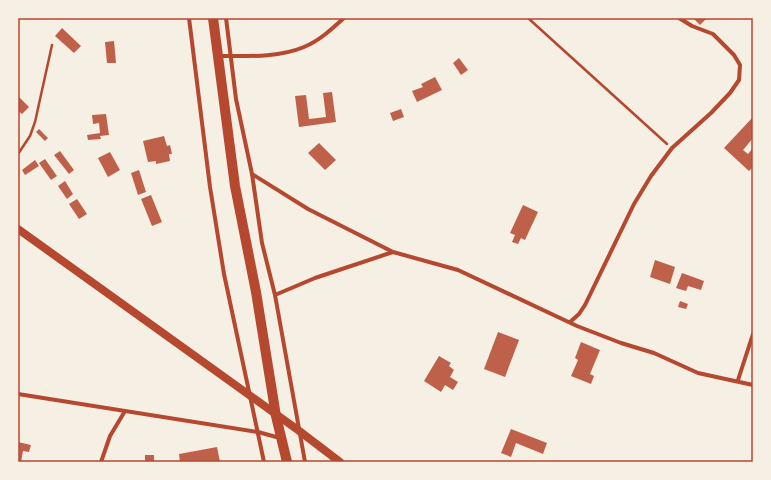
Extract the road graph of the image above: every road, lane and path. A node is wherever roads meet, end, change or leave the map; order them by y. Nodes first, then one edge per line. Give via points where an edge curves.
1 (189, 18) edge
2 (213, 18) edge
3 (226, 18) edge
4 (344, 18) edge
5 (528, 18) edge
6 (679, 18) edge
7 (52, 45) dead end
8 (218, 56) junction
9 (231, 56) junction
10 (672, 148) junction
11 (18, 154) edge
12 (252, 174) junction
13 (18, 229) edge
14 (393, 252) junction
15 (275, 295) junction
16 (570, 322) junction
17 (753, 334) edge
18 (738, 380) junction
19 (753, 385) edge
20 (18, 394) edge
21 (251, 396) junction
22 (125, 411) junction
23 (276, 416) junction
24 (298, 430) junction
25 (258, 432) junction
26 (282, 439) junction
27 (101, 462) edge
28 (264, 462) edge
29 (287, 462) edge
30 (305, 462) edge
31 (340, 462) edge

1 - 21 street via 215,223
2 - 8 main road
3 - 9 street
4 - 9 street via 304,47 279,53
5 - 10 path via 642,124
6 - 10 street via 713,34 734,54 740,65 739,80 730,93
7 - 11 path via 35,122 30,136
8 - 9 street
8 - 23 main road via 235,186 256,292
9 - 12 street via 236,99
10 - 16 street via 634,204 585,305
12 - 14 street via 308,209
12 - 15 street via 262,243
13 - 21 main road
14 - 15 street via 315,278
14 - 16 street via 458,270
15 - 24 street
16 - 18 street via 621,343 654,353 698,373
17 - 18 street
18 - 19 street
20 - 22 street
21 - 23 main road
21 - 25 street
22 - 25 street
22 - 27 street via 110,436
23 - 24 main road
23 - 26 main road
24 - 30 street
24 - 31 main road
25 - 26 street
25 - 28 street
26 - 29 main road

